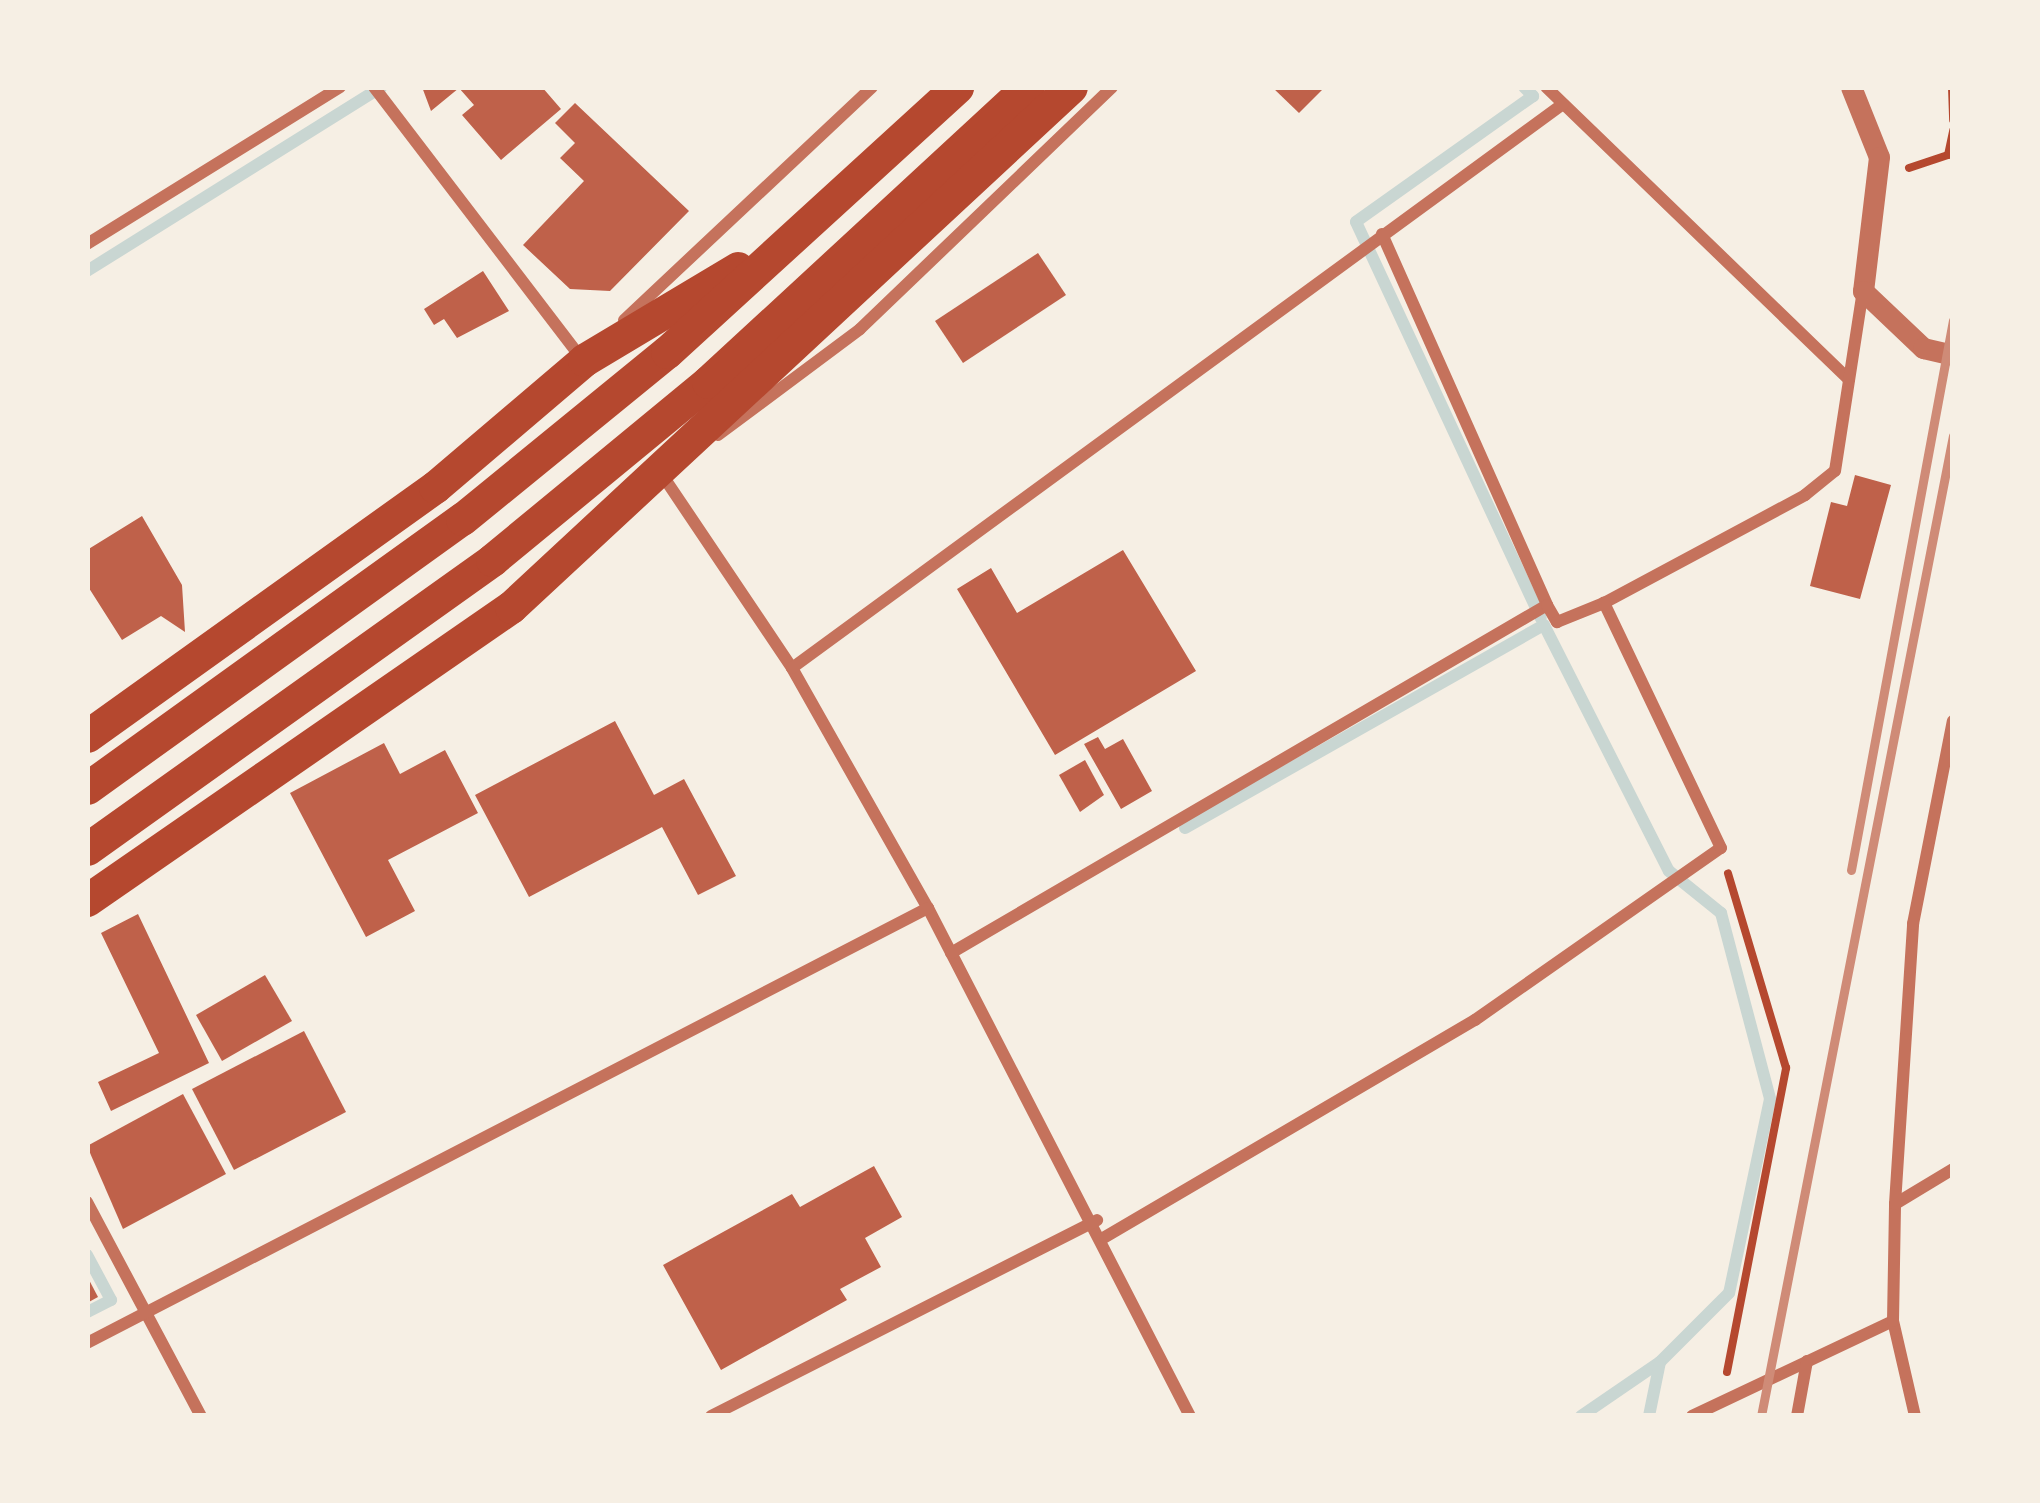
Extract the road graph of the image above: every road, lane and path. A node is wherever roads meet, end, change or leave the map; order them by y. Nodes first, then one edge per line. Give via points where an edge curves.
1 (340, 87) edge
2 (872, 87) edge
3 (957, 87) edge
4 (1028, 87) edge
5 (1070, 87) edge
6 (1112, 87) edge
7 (1546, 87) edge
8 (1851, 87) edge
9 (1952, 87) edge
10 (377, 92) edge
11 (1563, 104) junction
12 (1953, 120) edge
13 (1953, 131) edge
14 (1909, 168) dead end
15 (835, 205) junction
16 (1372, 241) junction
17 (87, 244) edge
18 (1863, 291) junction
19 (1953, 355) edge
20 (584, 360) junction
21 (1850, 380) junction
22 (658, 480) junction
23 (1604, 603) junction
24 (1539, 609) junction
25 (792, 668) junction
26 (1953, 722) edge
27 (87, 736) edge
28 (87, 788) edge
29 (1721, 848) junction
30 (87, 849) edge
31 (87, 900) edge
32 (928, 908) junction
33 (951, 953) junction
34 (1953, 1169) edge
35 (87, 1202) edge
36 (1895, 1204) junction
37 (1097, 1220) junction
38 (1105, 1237) junction
39 (146, 1312) junction
40 (1893, 1321) junction
41 (87, 1343) edge
42 (1808, 1361) junction
43 (1721, 1402) junction
44 (1695, 1415) edge
45 (201, 1416) edge
46 (711, 1416) edge
47 (1190, 1416) edge
48 (1797, 1416) edge
49 (1916, 1416) edge

1 - 17 street
2 - 20 street
3 - 15 highway
4 - 30 highway via 708,382 492,560
5 - 22 highway
6 - 22 street via 860,329
7 - 11 street
8 - 18 street via 1879,157
9 - 12 path
10 - 20 street
11 - 16 street
11 - 21 street
13 - 14 path via 1948,155
15 - 20 highway
15 - 28 highway via 359,599
16 - 24 street
16 - 25 street
18 - 19 street via 1923,348
18 - 21 street
20 - 27 highway via 435,487
21 - 23 street via 1835,471
22 - 25 street
22 - 31 highway via 511,607
23 - 24 street via 1557,622
23 - 29 street
24 - 33 street
25 - 32 street
26 - 36 street via 1913,924
29 - 38 street via 1666,896
29 - 43 path via 1786,1068
32 - 33 street
32 - 39 street
33 - 37 street
34 - 36 street
35 - 39 street
36 - 40 street
37 - 38 street
37 - 46 street
38 - 47 street
39 - 41 street
39 - 45 street
40 - 42 street
40 - 49 street
42 - 43 street
42 - 48 street
43 - 44 street

